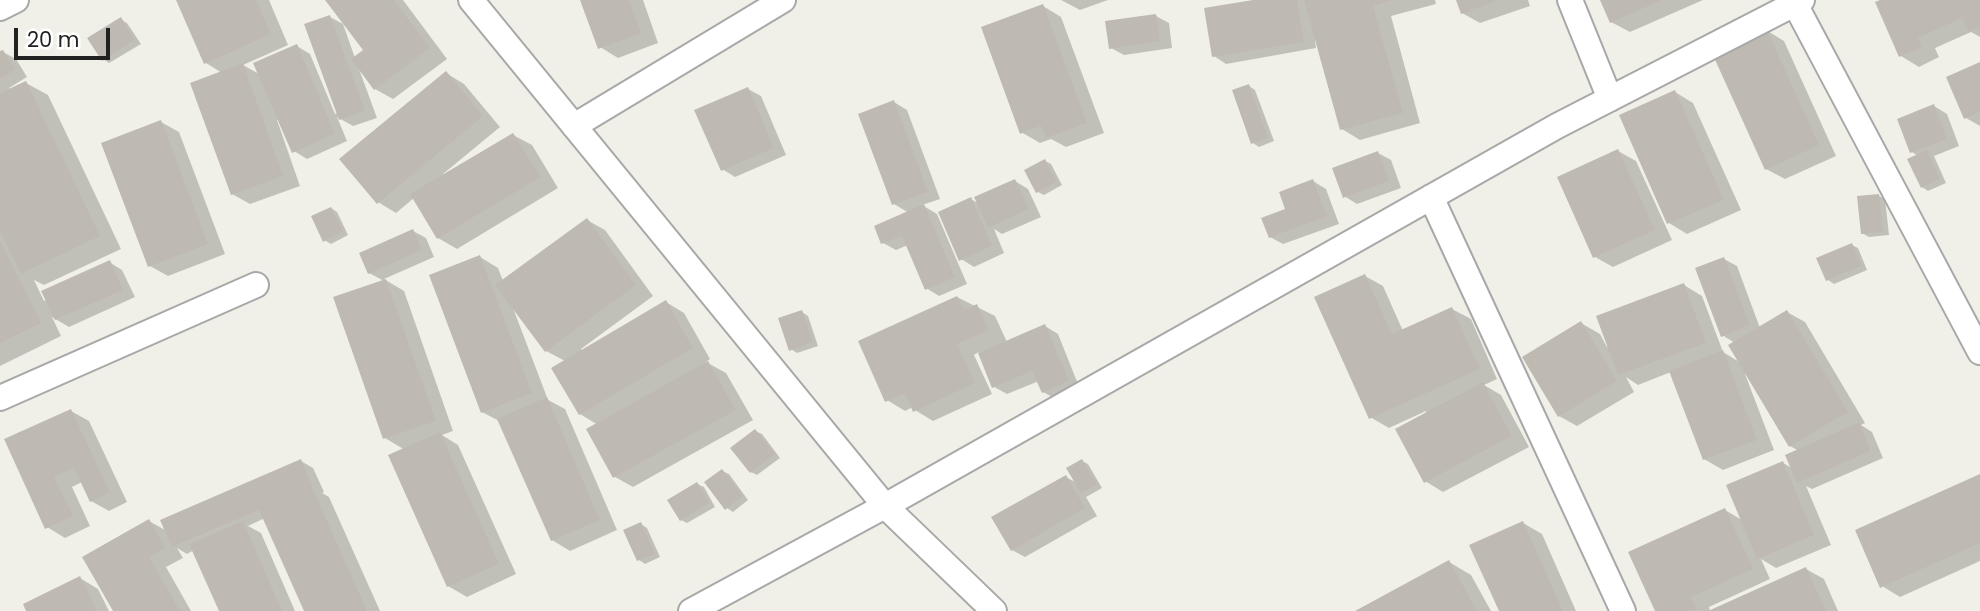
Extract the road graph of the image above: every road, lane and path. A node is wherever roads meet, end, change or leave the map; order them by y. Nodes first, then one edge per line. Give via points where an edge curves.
1 (16, 0) edge
2 (471, 0) edge
3 (783, 0) edge
4 (1570, 0) edge
5 (1799, 2) edge
6 (0, 8) edge
7 (1610, 99) junction
8 (574, 126) junction
9 (1432, 197) junction
10 (256, 285) dead end
11 (1980, 352) edge
12 (0, 398) edge
13 (885, 506) junction
14 (691, 611) edge
15 (994, 611) edge
16 (1623, 611) edge

1 - 6 street
2 - 8 street
3 - 8 street
4 - 7 street
5 - 7 street
5 - 11 street
7 - 9 street
8 - 13 street
9 - 13 street
9 - 16 street
10 - 12 street
13 - 14 street
13 - 15 street

